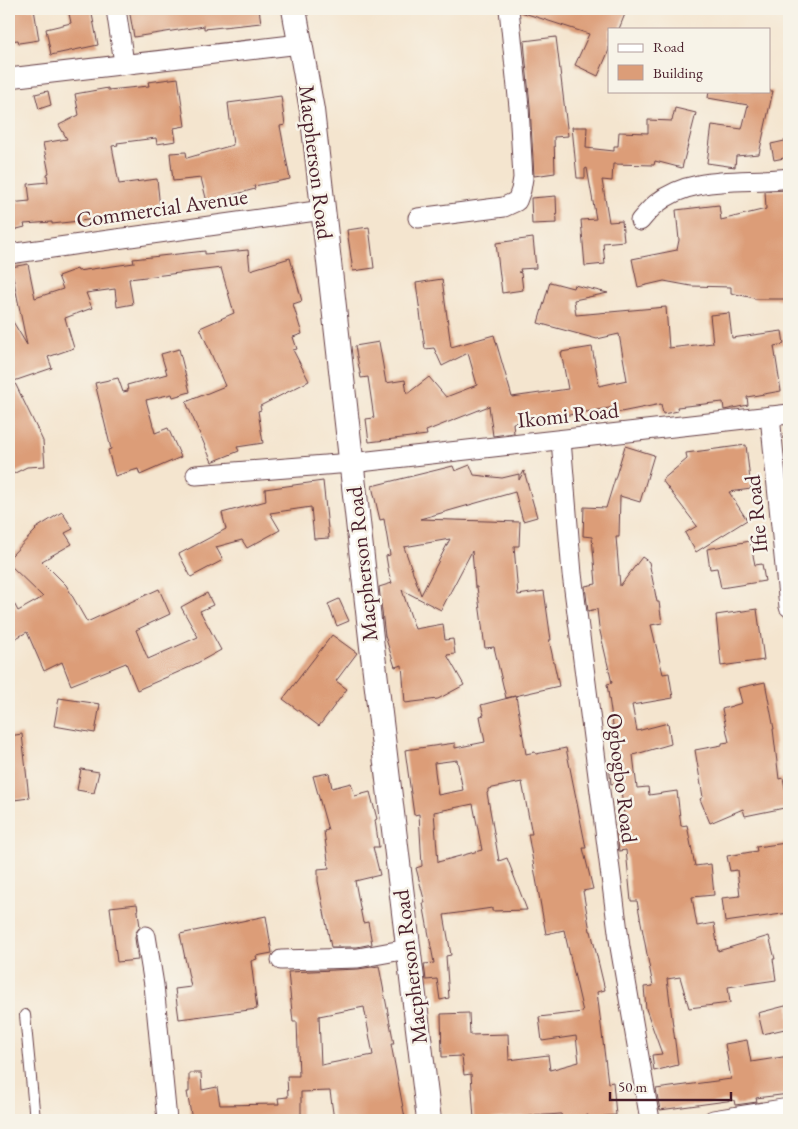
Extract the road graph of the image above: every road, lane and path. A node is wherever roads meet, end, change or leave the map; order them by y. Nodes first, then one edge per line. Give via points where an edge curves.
1 (116, 9) edge
2 (294, 9) edge
3 (510, 9) edge
4 (300, 44) junction
5 (124, 64) junction
6 (9, 78) edge
7 (789, 178) edge
8 (323, 210) junction
9 (418, 218) dead end
10 (640, 221) dead end
11 (9, 254) edge
12 (789, 414) edge
13 (770, 416) junction
14 (561, 440) junction
15 (351, 464) junction
16 (196, 475) dead end
17 (789, 607) edge
18 (146, 936) dead end
19 (408, 949) junction
20 (281, 960) dead end
21 (25, 1015) dead end
22 (789, 1108) edge
23 (36, 1120) edge
24 (167, 1120) edge
25 (429, 1120) edge
26 (650, 1120) edge
27 (713, 1120) edge

1 - 5 street
2 - 4 street, Macpherson Road
3 - 9 street via 519,107 521,190 516,201 504,208
4 - 5 street
4 - 8 street, Macpherson Road via 312,110
5 - 6 street
7 - 10 street via 724,182 677,192 657,204
8 - 11 street, Commercial Avenue
8 - 15 street, Macpherson Road
12 - 13 street, Ikomi Road
13 - 14 street, Ikomi Road
13 - 17 street, Ifie Road
14 - 15 street, Ikomi Road
14 - 26 street, Ogbogbo Road via 572,574 620,947
15 - 16 street, Ikomi Road
15 - 19 street, Macpherson Road
18 - 24 street
19 - 20 street via 358,958
19 - 25 street, Macpherson Road
21 - 23 lane
22 - 27 street

